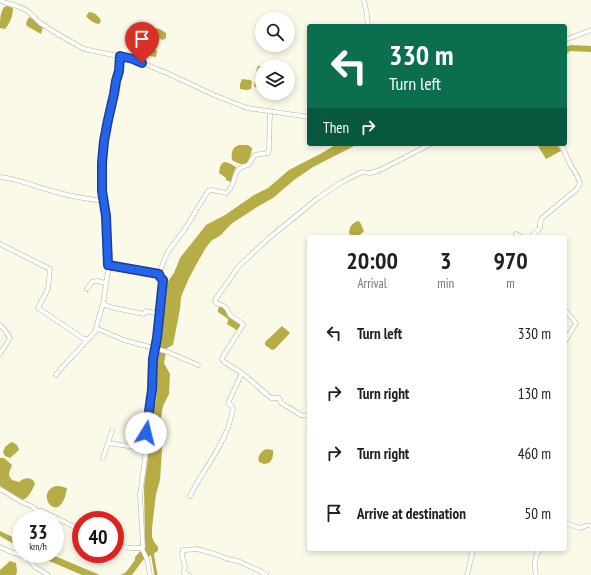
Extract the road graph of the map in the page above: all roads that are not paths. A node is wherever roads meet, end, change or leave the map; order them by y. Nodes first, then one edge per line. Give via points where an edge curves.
1 (364, 0) edge
2 (0, 2) edge
3 (368, 24) edge
4 (591, 30) edge
5 (567, 39) edge
6 (120, 56) junction
7 (270, 111) junction
8 (307, 117) edge
9 (427, 146) edge
10 (562, 146) edge
11 (0, 177) edge
12 (104, 201) junction
13 (533, 235) edge
14 (0, 244) edge
15 (108, 265) junction
16 (159, 274) junction
17 (106, 283) junction
18 (87, 289) dead end
19 (103, 304) junction
20 (567, 312) edge
21 (159, 314) junction
22 (0, 325) edge
23 (95, 331) junction
24 (567, 338) edge
25 (88, 340) junction
26 (156, 349) junction
27 (0, 354) edge
28 (198, 365) dead end
29 (242, 373) junction
30 (56, 375) dead end
31 (307, 416) edge
32 (112, 431) dead end
33 (108, 443) junction
34 (141, 448) junction
35 (103, 458) dead end
36 (0, 490) edge
37 (190, 496) dead end
38 (567, 525) edge
39 (72, 526) edge
40 (591, 526) edge
41 (124, 546) edge
42 (0, 547) edge
43 (142, 548) junction
44 (472, 551) edge
45 (539, 551) edge
46 (182, 574) edge
47 (48, 575) edge
48 (150, 575) edge
49 (189, 575) edge
50 (266, 575) edge
51 (467, 575) edge
52 (536, 575) edge

1 - 3 street
2 - 6 street via 28,11 40,23 84,49
4 - 5 street
6 - 7 street via 170,74 247,108
6 - 12 street via 104,141
7 - 8 street
7 - 16 street via 268,153 255,155 248,165 238,170 232,186 226,193 208,191 169,250
9 - 29 street via 378,171 362,172 342,182 318,198 239,266 215,300 243,324 222,359
10 - 13 street via 580,183 542,218 540,228
11 - 12 street
12 - 15 street
14 - 25 street via 50,269 48,289 38,308
15 - 16 street
15 - 17 street
16 - 21 street via 163,280
17 - 18 street via 92,282
17 - 19 street
19 - 21 street via 144,314 146,311
19 - 23 street
20 - 24 street via 576,323
21 - 26 street
22 - 27 street via 10,338
23 - 25 street
23 - 26 street via 98,329
25 - 30 street
26 - 28 street
26 - 34 street via 150,412
29 - 31 street via 271,398 279,398 284,406 300,415
29 - 37 street via 229,401 233,409 227,430
32 - 33 street
33 - 34 street
33 - 35 street
34 - 43 street via 146,451 140,495
36 - 39 street via 37,511
38 - 40 street via 580,528
41 - 43 street
42 - 47 street via 27,557 34,567
43 - 48 street
44 - 51 street
45 - 52 street via 534,567
46 - 49 street
46 - 50 street via 185,566 182,552 197,549 238,561

